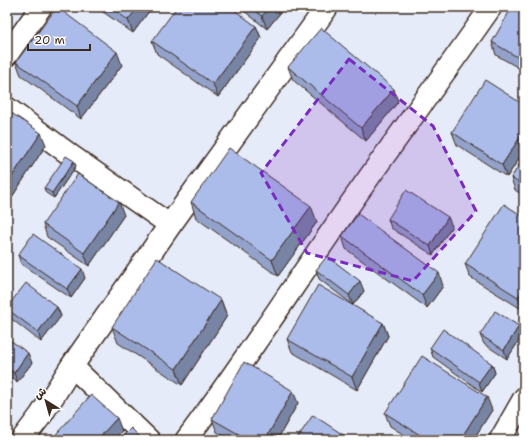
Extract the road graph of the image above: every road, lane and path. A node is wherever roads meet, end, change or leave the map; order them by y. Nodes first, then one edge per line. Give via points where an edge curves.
1 (41, 7) edge
2 (326, 7) edge
3 (491, 7) edge
4 (7, 55) edge
5 (7, 108) edge
6 (170, 225) junction
7 (72, 366) junction
8 (524, 398) edge
9 (22, 440) edge
10 (149, 440) edge
11 (186, 440) edge
12 (500, 440) edge

1 - 4 street
2 - 6 street
3 - 11 street
5 - 6 street
6 - 7 street
7 - 9 street
7 - 10 street
8 - 12 street

